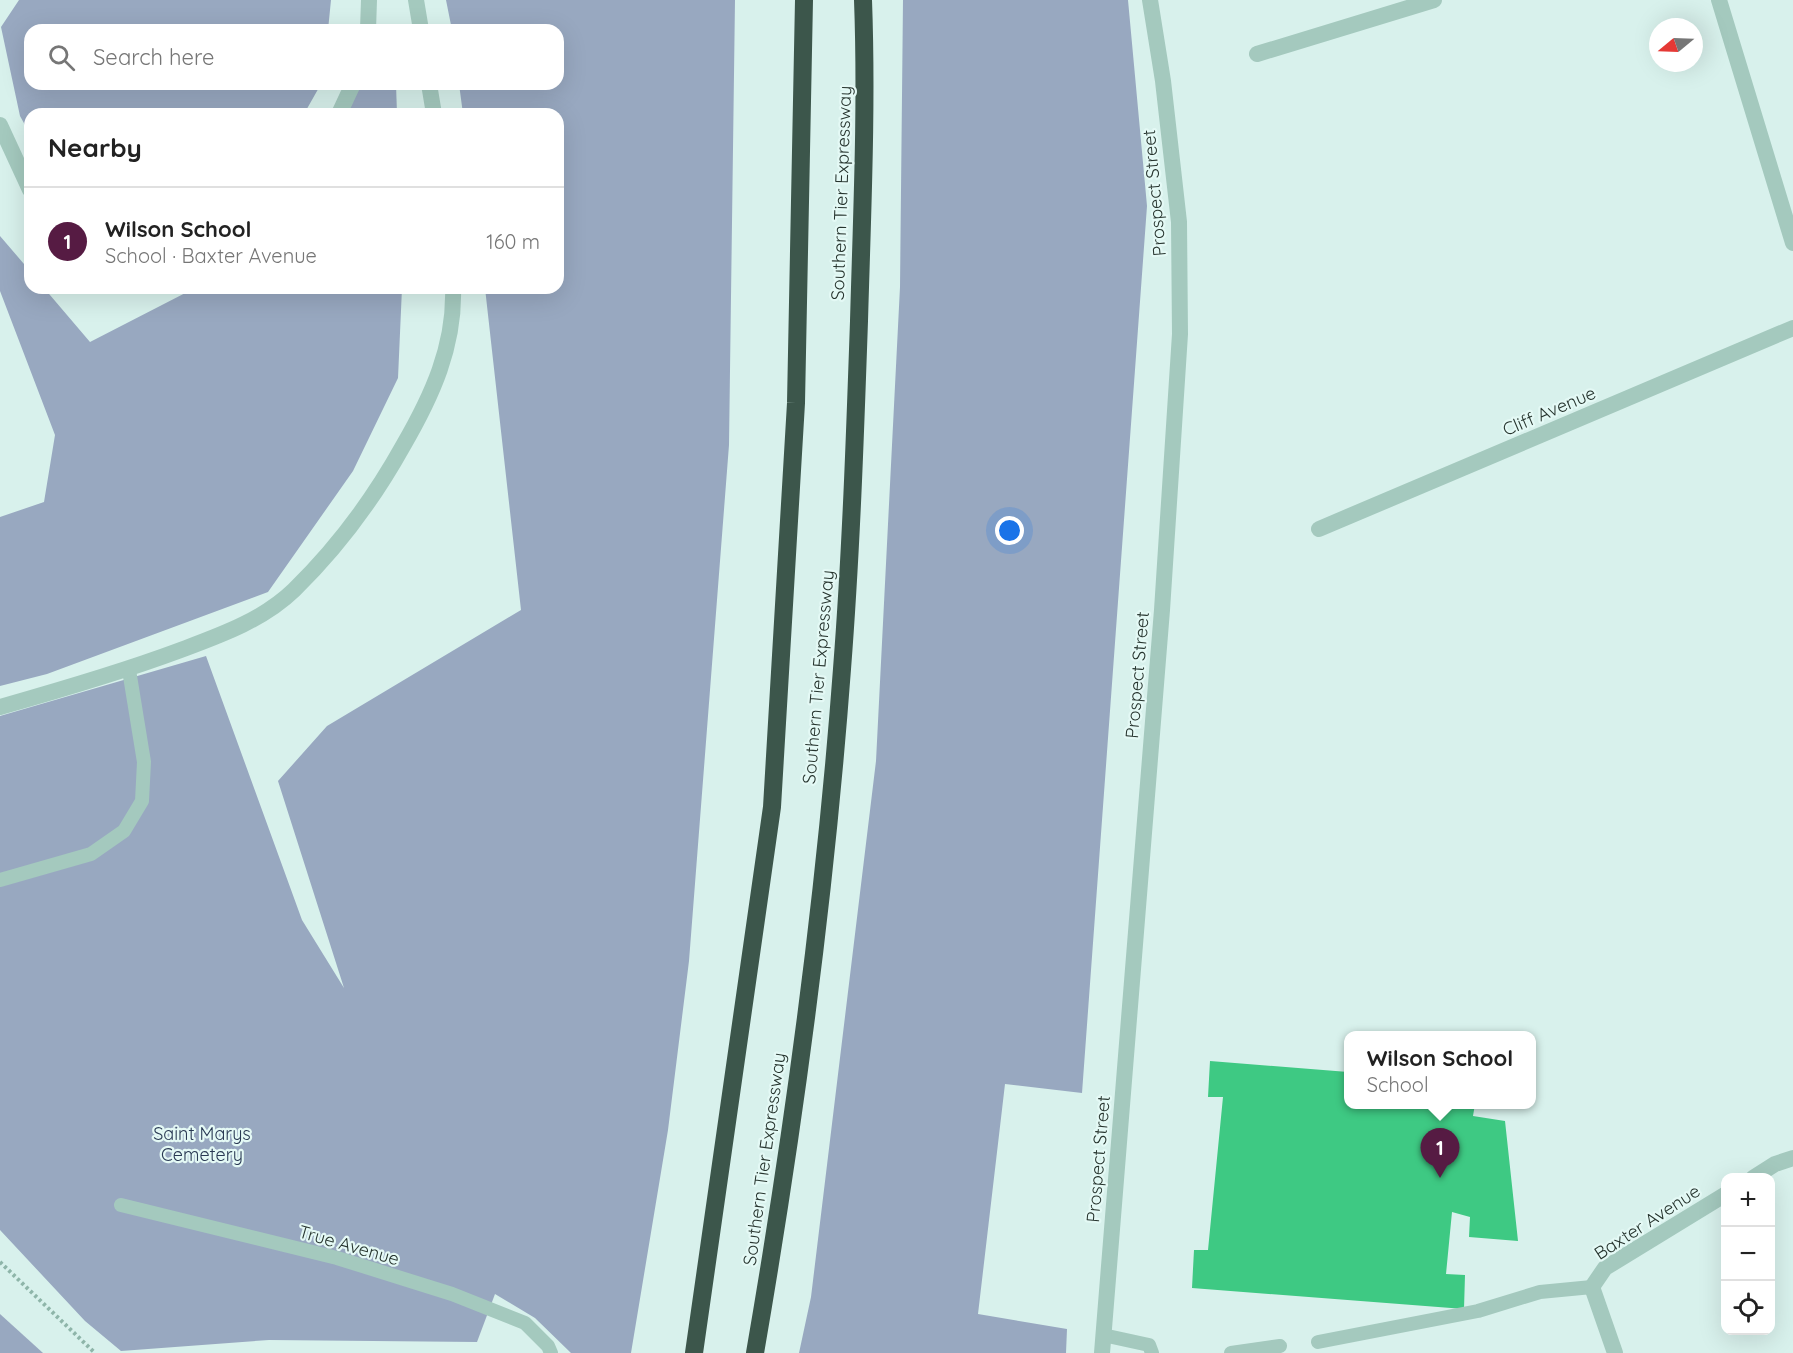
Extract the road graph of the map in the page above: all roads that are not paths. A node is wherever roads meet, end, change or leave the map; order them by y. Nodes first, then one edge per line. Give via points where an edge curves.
1 (369, 0) edge
2 (416, 0) edge
3 (804, 0) edge
4 (863, 0) edge
5 (1150, 0) edge
6 (1434, 0) edge
7 (1719, 0) edge
8 (368, 24) edge
9 (420, 24) edge
10 (1257, 54) dead end
11 (350, 90) edge
12 (430, 90) edge
13 (342, 108) edge
14 (433, 108) edge
15 (0, 125) edge
16 (24, 177) edge
17 (1793, 243) edge
18 (453, 294) edge
19 (1793, 328) edge
20 (1319, 529) dead end
21 (129, 670) junction
22 (0, 707) edge
23 (0, 880) edge
24 (1793, 1158) edge
25 (1761, 1173) edge
26 (1721, 1196) edge
27 (121, 1205) dead end
28 (1592, 1287) junction
29 (1104, 1335) junction
30 (1318, 1342) dead end
31 (1280, 1346) dead end
32 (551, 1353) edge
33 (694, 1353) edge
34 (754, 1353) edge
35 (1102, 1353) edge
36 (1152, 1353) edge
37 (1232, 1353) edge
38 (1615, 1353) edge

1 - 8 street
2 - 9 street
3 - 33 highway, Southern Tier Expressway via 796,402 772,807
4 - 34 highway, Southern Tier Expressway via 866,73 856,419 842,669 813,967 781,1200
5 - 29 street, Prospect Street via 1179,222 1179,334 1162,610
6 - 10 street
7 - 17 street
11 - 13 street
12 - 14 street
15 - 16 street
18 - 21 street via 454,314 440,375 428,402 380,487 348,528 293,591 266,611 231,632
19 - 20 street, Cliff Avenue
21 - 22 street
21 - 23 lane via 144,762 142,801 124,831 91,854
24 - 25 street
26 - 28 street, Baxter Avenue via 1605,1268
27 - 32 lane, True Avenue via 337,1258 452,1294 525,1323
28 - 30 lane via 1540,1292 1478,1311
28 - 38 street, Baxter Avenue
29 - 35 street, Prospect Street
29 - 36 lane via 1149,1345
31 - 37 lane

